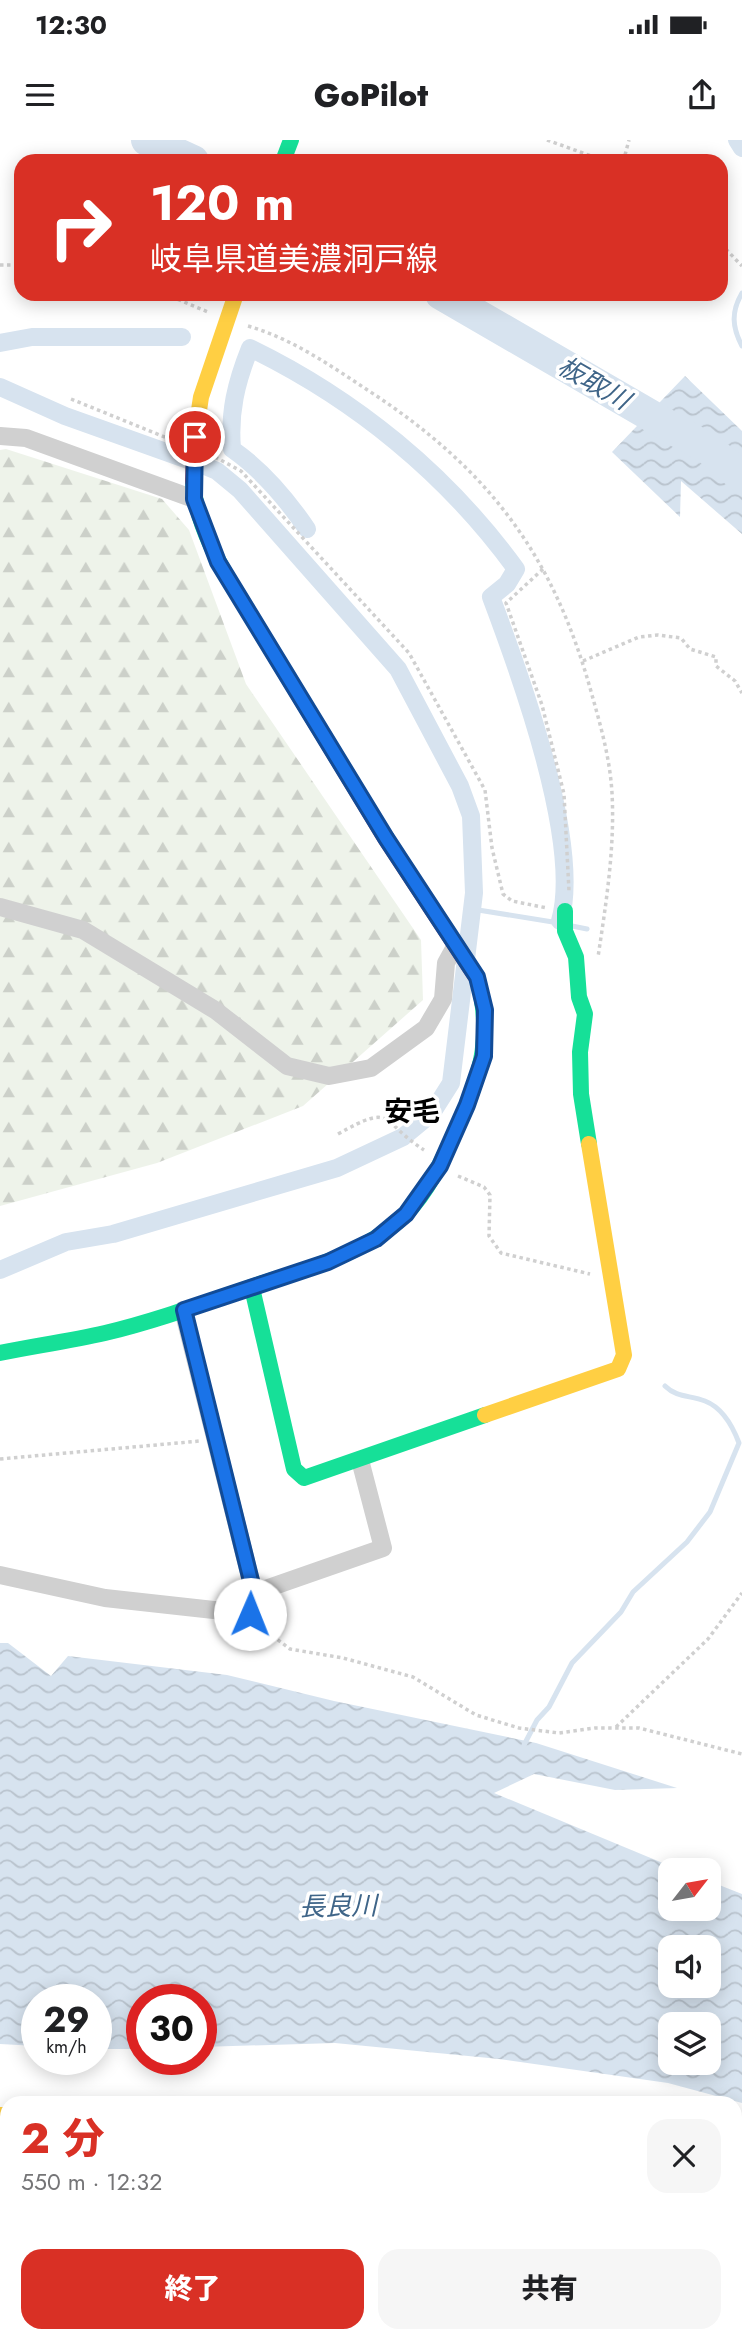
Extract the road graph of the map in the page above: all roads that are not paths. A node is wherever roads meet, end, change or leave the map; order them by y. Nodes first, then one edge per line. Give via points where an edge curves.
1 (234, 301) edge
2 (0, 436) edge
3 (194, 499) junction
4 (0, 907) edge
5 (565, 911) road end
6 (458, 948) junction
7 (253, 1287) junction
8 (184, 1310) junction
9 (0, 1353) edge
10 (360, 1460) junction
11 (0, 1575) edge
12 (254, 1593) junction

1 - 3 main road, bridge via 201,397
2 - 3 street via 26,438
3 - 6 main road via 218,562
4 - 6 street via 83,930 215,1010 287,1066 329,1076 371,1068 426,1028 443,999 446,963
5 - 10 main road via 565,931 576,957 579,997 586,1014 580,1052 584,1129 624,1355 618,1369
6 - 7 main road via 477,977 485,1010 484,1056 441,1164 406,1214 376,1239 328,1262
7 - 8 main road
7 - 10 main road via 294,1469 304,1478
8 - 9 main road via 106,1333
8 - 12 street
10 - 12 street via 383,1548
11 - 12 street via 105,1598 250,1614

